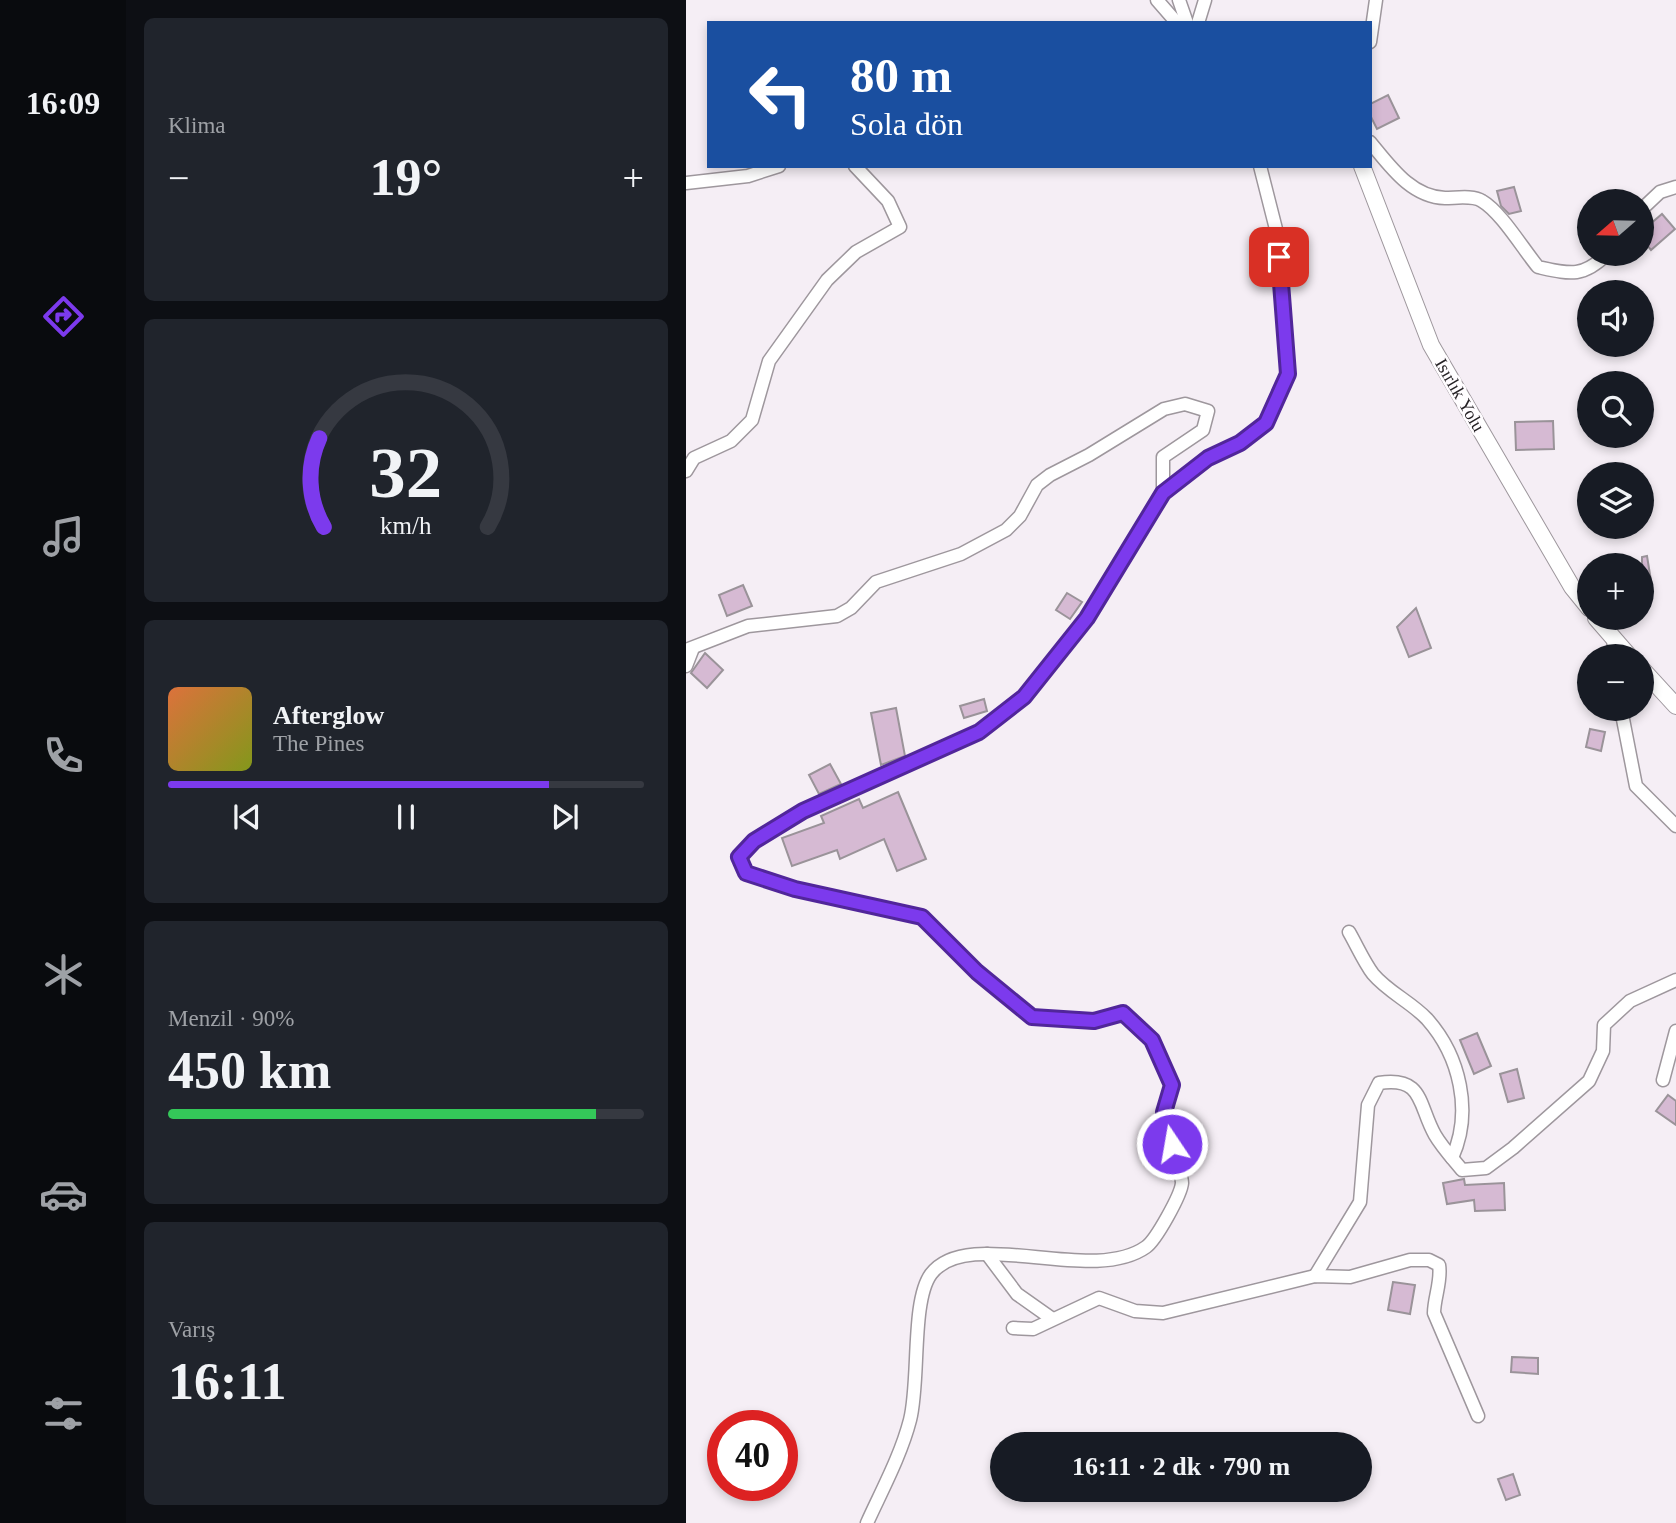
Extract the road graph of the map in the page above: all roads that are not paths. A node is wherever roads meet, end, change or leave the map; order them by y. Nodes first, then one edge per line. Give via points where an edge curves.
1 (1157, 0) edge
2 (1179, 0) edge
3 (1205, 0) edge
4 (1376, 0) edge
5 (1175, 21) edge
6 (1186, 21) edge
7 (1199, 21) edge
8 (1372, 28) edge
9 (1372, 145) edge
10 (773, 168) edge
11 (857, 168) edge
12 (1261, 168) edge
13 (1363, 168) edge
14 (686, 183) edge
15 (1676, 187) edge
16 (1654, 198) edge
17 (1594, 266) edge
18 (686, 471) edge
19 (1163, 493) junction
20 (1577, 593) edge
21 (1606, 630) edge
22 (1613, 639) junction
23 (1614, 644) edge
24 (1618, 644) edge
25 (689, 649) edge
26 (686, 666) edge
27 (1654, 682) edge
28 (1676, 706) edge
29 (1623, 721) edge
30 (1676, 826) edge
31 (1349, 932) dead end
32 (1676, 980) edge
33 (1676, 1031) edge
34 (1663, 1080) dead end
35 (1452, 1158) junction
36 (987, 1254) junction
37 (1315, 1276) junction
38 (1051, 1318) junction
39 (1013, 1328) dead end
40 (1478, 1416) dead end
41 (867, 1523) edge

1 - 5 street
2 - 6 street
3 - 7 street
4 - 8 street
9 - 17 street via 1391,169 1429,196 1481,200 1538,267 1578,274
10 - 14 street via 748,176
11 - 18 street via 888,201 900,227 856,252 827,280 769,361 752,420 731,441 694,458
12 - 19 street via 1277,233 1288,374 1266,423 1240,443 1208,458
13 - 20 main road, Isırlık Yolu via 1431,345
15 - 16 street
19 - 25 street via 1163,457 1203,430 1208,411 1201,407 1185,404 1164,409 1050,475 1037,485 1020,516 1006,530 961,554 888,577 837,616 748,626
19 - 36 street via 1087,618 1024,697 979,732 803,811 754,841 739,857 746,873 795,889 922,917 977,972 1032,1017 1094,1021 1123,1013 1152,1040 1172,1085 1164,1112 1182,1182 1168,1216 1147,1247 1107,1262
21 - 22 main road
22 - 23 street
22 - 24 main road
25 - 26 street
27 - 28 main road
29 - 30 street via 1636,786
31 - 35 street via 1374,975 1426,1019 1453,1057 1461,1078 1461,1140
32 - 35 street via 1630,1001 1604,1025 1603,1051 1589,1081 1513,1148 1486,1168 1462,1170
33 - 34 street
35 - 37 street via 1435,1134 1422,1100 1406,1083 1379,1083 1368,1105 1360,1202
36 - 38 street via 1017,1294
36 - 41 street via 977,1252 950,1260 931,1273 919,1304 910,1419
37 - 38 street via 1163,1313 1135,1311 1099,1298
37 - 40 street via 1350,1277 1410,1260 1439,1265 1434,1313
38 - 39 street via 1033,1329

